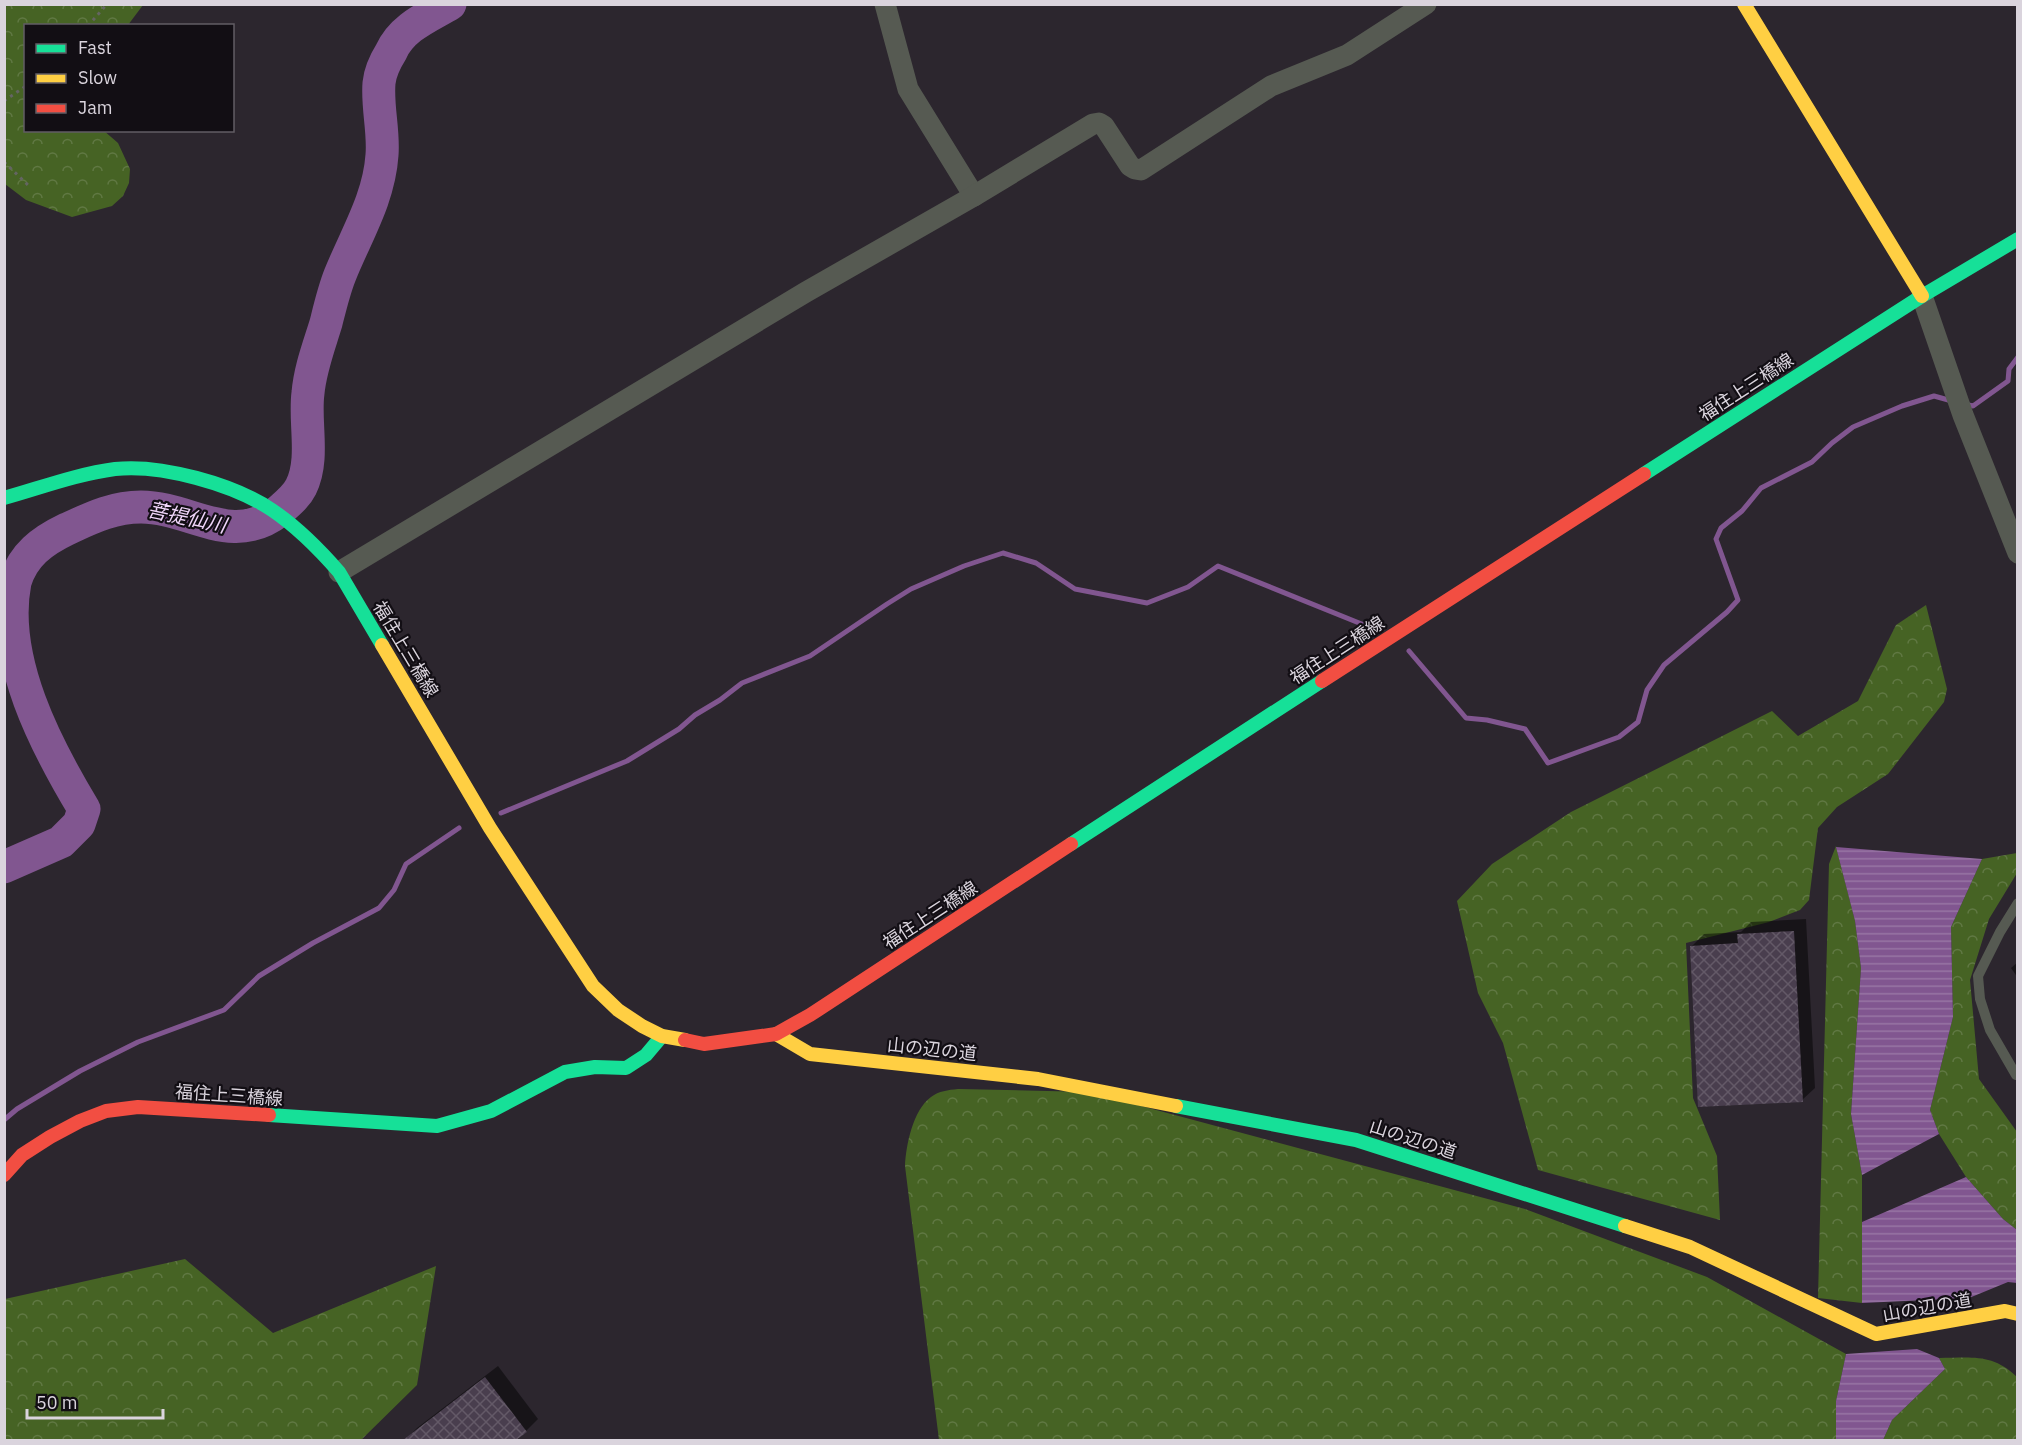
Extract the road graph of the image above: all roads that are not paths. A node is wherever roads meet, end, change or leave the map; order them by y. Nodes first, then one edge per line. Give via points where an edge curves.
1 (885, 4) edge
2 (1426, 4) edge
3 (1744, 4) edge
4 (974, 196) junction
5 (2018, 239) edge
6 (1922, 296) junction
7 (4, 498) edge
8 (2018, 553) edge
9 (339, 572) junction
10 (2018, 903) edge
11 (776, 1034) junction
12 (662, 1036) junction
13 (2016, 1075) edge
14 (4, 1175) edge
15 (2018, 1314) edge

1 - 4 street via 908,89
2 - 4 street via 1347,55 1271,86 1141,170 1130,166 1099,123
3 - 6 main road
4 - 9 street
5 - 6 main road, 福住上三橋線
6 - 8 street via 1963,415
6 - 11 main road, 福住上三橋線
7 - 9 main road, 福住上三橋線 via 117,469 160,469 211,482 259,502 312,543
9 - 12 main road, 福住上三橋線 via 490,828 593,986 618,1010
10 - 13 lane via 1978,976 1980,999 1990,1030
11 - 12 main road, 福住上三橋線 via 704,1044
11 - 15 main road, 山の辺の道 via 810,1054 1038,1079 1356,1140 1690,1247 1876,1335 2006,1311
12 - 14 main road, 福住上三橋線 via 646,1055 626,1068 595,1067 565,1072 491,1111 437,1126 138,1107 106,1111 66,1128 26,1152

